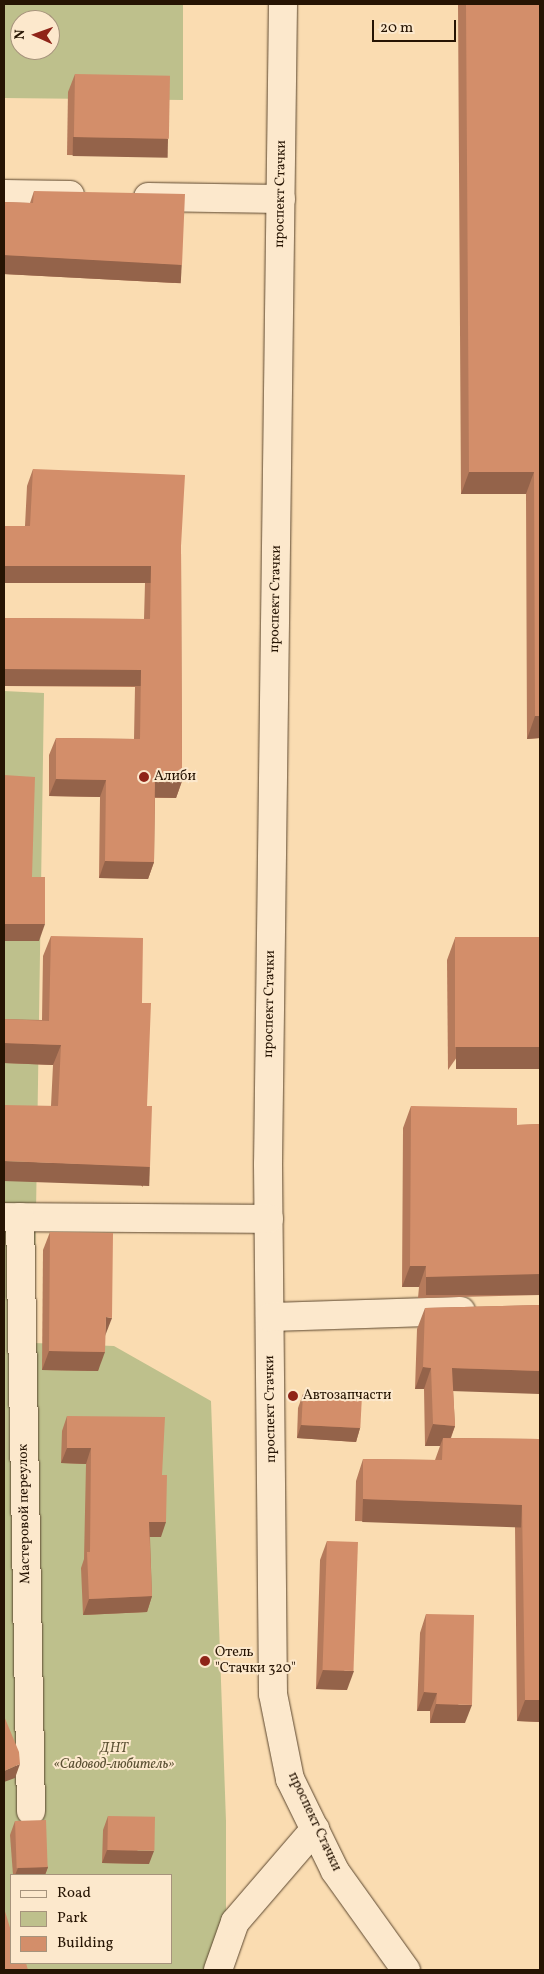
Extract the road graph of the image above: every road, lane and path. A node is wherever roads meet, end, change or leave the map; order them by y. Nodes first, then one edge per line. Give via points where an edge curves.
1 (283, 4) edge
2 (4, 194) edge
3 (91, 196) edge
4 (120, 196) edge
5 (281, 199) junction
6 (12, 1217) edge
7 (269, 1220) junction
8 (487, 1311) edge
9 (270, 1316) junction
10 (31, 1811) dead end
11 (315, 1829) junction
12 (218, 1970) edge
13 (406, 1970) edge

1 - 5 street, проспект Стачки
2 - 3 street
4 - 5 street
5 - 7 street, проспект Стачки
6 - 7 street, Мастеровой переулок
6 - 10 street, Мастеровой переулок
7 - 9 street, проспект Стачки
8 - 9 street
9 - 11 street, проспект Стачки via 273,1694 290,1779
11 - 12 street via 236,1922
11 - 13 street, проспект Стачки via 335,1871

